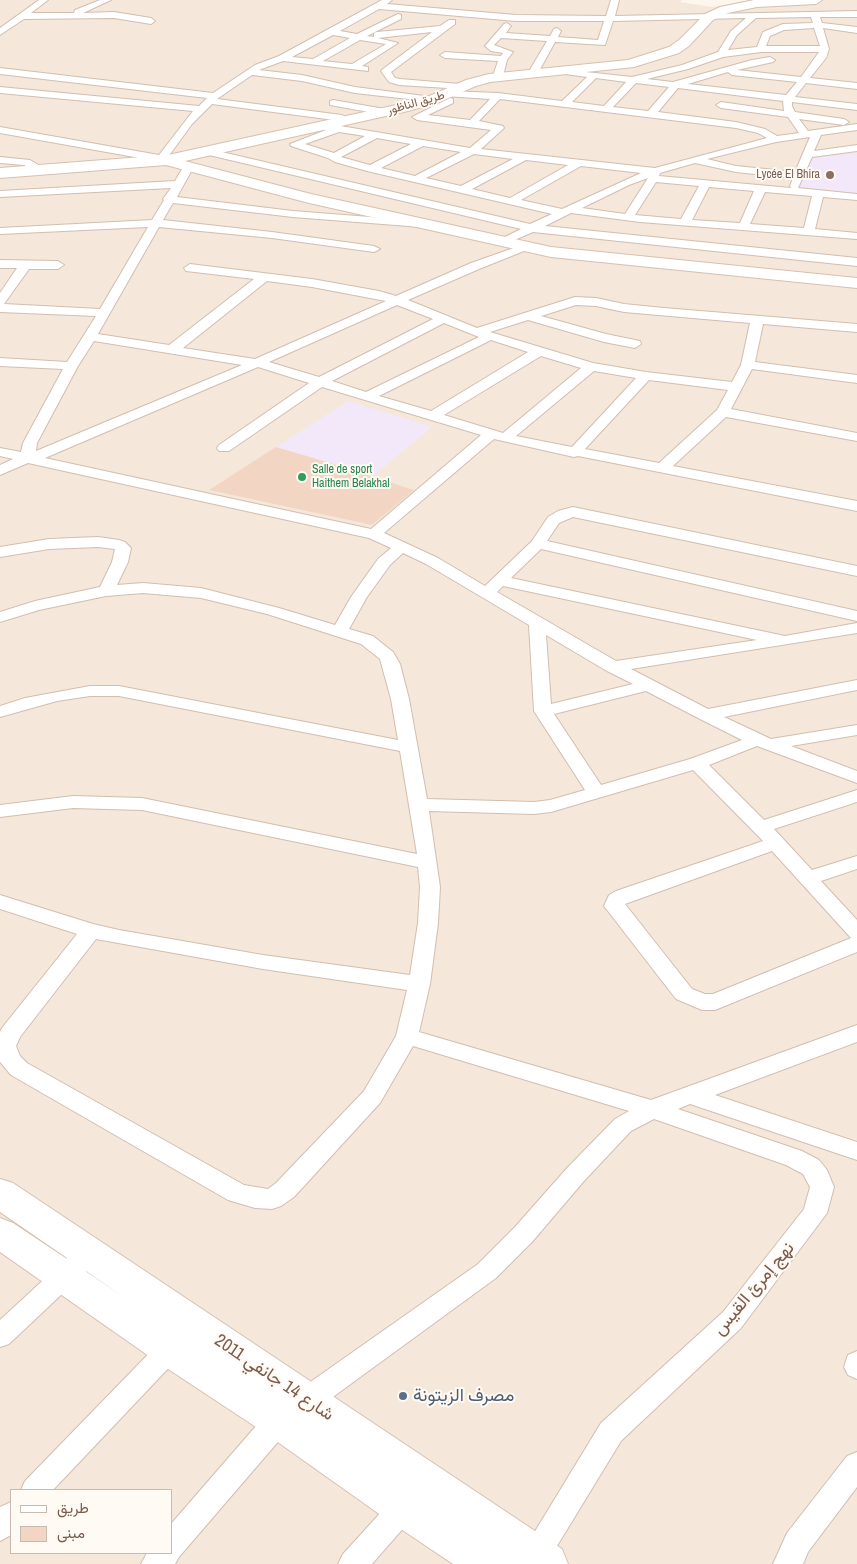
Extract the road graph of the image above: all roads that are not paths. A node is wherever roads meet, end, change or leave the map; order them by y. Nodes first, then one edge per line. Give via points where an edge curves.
1 (44, 0) edge
2 (107, 0) edge
3 (388, 0) edge
4 (615, 0) edge
5 (816, 0) edge
6 (452, 2) dead end
7 (379, 6) junction
8 (442, 12) junction
9 (366, 13) junction
10 (857, 14) edge
11 (815, 15) junction
12 (23, 16) junction
13 (754, 16) junction
14 (67, 17) junction
15 (398, 17) junction
16 (709, 17) junction
17 (516, 18) junction
18 (610, 18) junction
19 (565, 19) junction
20 (151, 21) dead end
21 (452, 22) junction
22 (507, 26) junction
23 (442, 29) junction
24 (819, 29) junction
25 (857, 30) edge
26 (0, 32) edge
27 (332, 32) junction
28 (362, 35) junction
29 (500, 35) junction
30 (844, 38) dead end
31 (552, 40) junction
32 (799, 42) junction
33 (761, 49) junction
34 (825, 49) junction
35 (721, 54) junction
36 (444, 55) dead end
37 (282, 58) junction
38 (821, 58) junction
39 (503, 59) junction
40 (763, 60) junction
41 (312, 63) junction
42 (354, 67) junction
43 (722, 70) junction
44 (0, 71) edge
45 (386, 71) junction
46 (561, 71) junction
47 (810, 71) junction
48 (250, 72) junction
49 (533, 72) junction
50 (594, 75) junction
51 (498, 76) junction
52 (634, 80) junction
53 (804, 81) junction
54 (676, 84) junction
55 (857, 86) edge
56 (0, 90) edge
57 (732, 91) junction
58 (456, 92) junction
59 (498, 96) junction
60 (213, 99) junction
61 (788, 99) junction
62 (432, 100) junction
63 (334, 103) dead end
64 (565, 103) junction
65 (721, 105) junction
66 (857, 107) edge
67 (607, 108) junction
68 (201, 109) junction
69 (385, 112) junction
70 (651, 114) junction
71 (792, 115) junction
72 (352, 119) junction
73 (706, 121) junction
74 (472, 123) junction
75 (857, 126) edge
76 (330, 127) junction
77 (0, 130) edge
78 (817, 132) junction
79 (805, 134) junction
80 (373, 136) junction
81 (781, 138) junction
82 (422, 143) junction
83 (857, 148) edge
84 (809, 150) junction
85 (472, 151) junction
86 (209, 152) junction
87 (334, 156) junction
88 (524, 157) junction
89 (0, 160) edge
90 (165, 160) junction
91 (696, 160) junction
92 (579, 162) junction
93 (189, 166) junction
94 (371, 169) junction
95 (42, 170) junction
96 (0, 173) edge
97 (654, 175) junction
98 (799, 176) junction
99 (417, 179) junction
100 (434, 183) junction
101 (706, 183) junction
102 (177, 184) junction
103 (761, 188) junction
104 (462, 190) junction
105 (793, 191) junction
106 (818, 193) junction
107 (0, 194) edge
108 (857, 197) edge
109 (168, 199) junction
110 (405, 200) junction
111 (512, 200) junction
112 (567, 211) junction
113 (293, 214) junction
114 (380, 215) junction
115 (629, 216) junction
116 (685, 222) junction
117 (156, 223) junction
118 (425, 224) junction
119 (740, 226) junction
120 (531, 228) junction
121 (0, 231) edge
122 (809, 232) junction
123 (272, 235) junction
124 (857, 236) edge
125 (503, 242) junction
126 (525, 247) junction
127 (374, 249) dead end
128 (728, 249) junction
129 (857, 262) edge
130 (0, 264) edge
131 (25, 265) junction
132 (58, 266) dead end
133 (190, 268) dead end
134 (265, 277) junction
135 (857, 283) edge
136 (398, 301) junction
137 (0, 302) edge
138 (0, 308) edge
139 (103, 313) junction
140 (527, 316) junction
141 (443, 319) junction
142 (757, 320) junction
143 (857, 328) edge
144 (483, 334) junction
145 (90, 337) junction
146 (635, 344) dead end
147 (174, 348) junction
148 (539, 351) junction
149 (0, 362) edge
150 (257, 363) junction
151 (748, 365) junction
152 (71, 366) junction
153 (591, 367) junction
154 (646, 376) junction
155 (857, 379) edge
156 (320, 382) junction
157 (736, 387) junction
158 (366, 397) junction
159 (723, 412) junction
160 (432, 417) junction
161 (498, 436) junction
162 (857, 437) edge
163 (224, 448) dead end
164 (0, 452) edge
165 (574, 453) junction
166 (28, 457) junction
167 (664, 467) junction
168 (0, 471) edge
169 (857, 506) edge
170 (374, 534) junction
171 (538, 544) junction
172 (402, 546) junction
173 (0, 552) edge
174 (857, 571) edge
175 (501, 581) junction
176 (106, 591) junction
177 (487, 593) junction
178 (857, 616) edge
179 (0, 617) edge
180 (537, 623) junction
181 (857, 628) edge
182 (340, 630) junction
183 (785, 641) junction
184 (613, 666) junction
185 (857, 684) edge
186 (650, 685) junction
187 (543, 711) junction
188 (0, 712) edge
189 (706, 715) junction
190 (857, 730) edge
191 (764, 742) junction
192 (407, 747) junction
193 (697, 763) junction
194 (857, 777) edge
195 (597, 793) junction
196 (857, 796) edge
197 (418, 804) junction
198 (0, 811) edge
199 (761, 827) junction
200 (776, 842) junction
201 (857, 862) edge
202 (428, 863) junction
203 (808, 878) junction
204 (0, 902) edge
205 (91, 931) junction
206 (857, 933) edge
207 (857, 944) edge
208 (419, 984) junction
209 (857, 1033) edge
210 (407, 1036) junction
211 (689, 1095) junction
212 (652, 1109) junction
213 (857, 1151) edge
214 (0, 1193) edge
215 (0, 1233) edge
216 (76, 1265) junction
217 (0, 1336) edge
218 (170, 1349) junction
219 (293, 1410) junction
220 (857, 1465) edge
221 (36, 1489) edge
222 (404, 1507) junction
223 (10, 1516) edge
224 (0, 1527) edge
225 (172, 1545) edge
226 (165, 1554) edge
227 (541, 1560) edge
228 (156, 1564) edge
229 (353, 1564) edge
230 (490, 1564) edge
231 (788, 1564) edge

1 - 12 street
2 - 14 street
3 - 7 street
4 - 18 street
5 - 16 street, طريق الناظور via 749,4
6 - 8 street
7 - 8 street
7 - 9 street
8 - 17 street
9 - 15 street
9 - 27 street
10 - 11 street
11 - 13 street
11 - 24 street
12 - 14 street
12 - 26 street
13 - 16 street
13 - 35 street via 734,33
14 - 20 street via 114,16
15 - 21 street
15 - 28 street
16 - 18 street via 657,15
16 - 46 street, طريق الناظور via 684,43 667,53 617,66
17 - 19 street
17 - 22 street
18 - 19 street
18 - 31 street via 603,43
19 - 31 street
21 - 22 street
21 - 23 street
22 - 29 street
23 - 28 street
23 - 45 street
24 - 25 street
24 - 30 street
24 - 32 street
24 - 33 street via 776,29 766,34
24 - 34 street
27 - 28 street
27 - 37 street
28 - 41 street
28 - 42 street via 395,43
29 - 31 street
29 - 39 street via 489,46 509,52
31 - 49 street
32 - 33 street
32 - 34 street
33 - 35 street
34 - 38 street
35 - 52 street
36 - 39 street
37 - 41 street
37 - 48 street
38 - 40 street
38 - 47 street
39 - 51 street
40 - 43 street
40 - 47 street
41 - 42 street
42 - 45 street
43 - 53 street
43 - 54 street
44 - 60 street
45 - 58 street via 392,80
46 - 49 street, طريق الناظور
46 - 50 street
47 - 53 street
48 - 60 street
48 - 62 street
49 - 51 street, طريق الناظور
50 - 52 street
50 - 64 street
51 - 58 street, طريق الناظور via 480,80
52 - 54 street
52 - 67 street
53 - 55 street
53 - 61 street
54 - 57 street
54 - 70 street
56 - 68 street
57 - 61 street
57 - 65 street
58 - 59 street
58 - 62 street, طريق الناظور
58 - 74 street via 418,117
59 - 64 street
59 - 74 street
60 - 68 street
60 - 72 street
61 - 66 street
61 - 71 street via 788,111
62 - 69 street, طريق الناظور
63 - 69 street
64 - 67 street
65 - 71 street
65 - 73 street
67 - 70 street
68 - 90 street via 188,122
69 - 72 street, طريق الناظور
70 - 73 street
71 - 75 street
71 - 79 street
72 - 76 street, طريق الناظور
73 - 81 street via 746,126
74 - 85 street via 499,127
75 - 78 street
76 - 80 street
76 - 86 street, طريق الناظور
76 - 87 street via 295,144
77 - 90 street
78 - 79 street
78 - 84 street
79 - 81 street
80 - 82 street
80 - 87 street
81 - 84 street via 799,140
81 - 91 street
82 - 85 street
82 - 94 street
83 - 84 street
84 - 98 street
85 - 88 street
85 - 99 street
86 - 90 street, طريق الناظور
86 - 110 street
87 - 94 street
88 - 92 street
88 - 104 street
89 - 95 street via 26,162
90 - 93 street
90 - 95 street, طريق الناظور
91 - 97 street
91 - 98 street via 736,169
92 - 97 street
92 - 111 street
93 - 102 street
93 - 114 street
94 - 99 street
95 - 96 street, طريق الناظور
97 - 101 street
97 - 112 street via 625,183
97 - 115 street
98 - 105 street
99 - 100 street
100 - 104 street
100 - 110 street
101 - 103 street
101 - 116 street
102 - 107 street
102 - 109 street
103 - 105 street
103 - 119 street
104 - 111 street
105 - 106 street
106 - 108 street
106 - 122 street
109 - 113 street
109 - 117 street
110 - 114 street
110 - 120 street
111 - 112 street
112 - 115 street
112 - 120 street
113 - 118 street
113 - 123 street
114 - 118 street
115 - 116 street
116 - 119 street
117 - 121 street
117 - 123 street
117 - 139 street
118 - 125 street
119 - 122 street
119 - 128 street
120 - 125 street
120 - 128 street
122 - 124 street
123 - 127 street
125 - 126 street
126 - 135 street via 574,255
126 - 136 street
128 - 129 street
130 - 131 street
131 - 132 street
131 - 137 street
133 - 134 street
134 - 136 street
134 - 147 street
136 - 141 street
136 - 150 street
138 - 139 street
139 - 145 street
140 - 142 street via 566,303 587,301 624,308
140 - 144 street
140 - 146 street
141 - 144 street
141 - 156 street
142 - 143 street
142 - 151 street
144 - 148 street
144 - 158 street
145 - 147 street
145 - 152 street
147 - 150 street
148 - 153 street
148 - 160 street
149 - 152 street
150 - 156 street
150 - 166 street via 46,453
151 - 155 street
151 - 157 street
152 - 166 street via 30,443
153 - 154 street
153 - 161 street
154 - 157 street
154 - 165 street
156 - 158 street
156 - 163 street
157 - 159 street
158 - 160 street
159 - 162 street
159 - 167 street
160 - 161 street
161 - 165 street
161 - 170 street
164 - 166 street
165 - 167 street
166 - 168 street
166 - 170 street
167 - 169 street
170 - 172 street
171 - 174 street via 553,520 573,512
171 - 175 street
171 - 178 street
172 - 177 street
172 - 182 street via 384,562
173 - 176 street via 49,544 98,542 119,545 124,550
175 - 177 street
175 - 183 street
176 - 179 street via 34,606
176 - 182 street via 143,588 201,593
177 - 180 street
180 - 184 street
180 - 187 street
181 - 183 street
182 - 192 street via 367,640 387,656 400,699
183 - 184 street
184 - 186 street
185 - 189 street
186 - 187 street
186 - 189 street
187 - 195 street
188 - 192 street via 90,690 119,691
189 - 191 street
190 - 191 street
191 - 193 street
191 - 194 street
192 - 197 street
193 - 195 street
193 - 199 street
195 - 197 street via 534,808
196 - 199 street
197 - 202 street
198 - 202 street via 73,802 142,804
199 - 200 street
200 - 203 street
200 - 207 street via 623,896 616,900 614,906 684,994 702,1002 715,1002
201 - 203 street
202 - 208 street via 428,922
203 - 206 street
204 - 205 street
205 - 208 street via 263,962
205 - 210 street via 10,1034 5,1046 10,1060 19,1069 237,1193 272,1198 285,1190 372,1097
208 - 210 street
209 - 211 street
210 - 212 street
211 - 212 street
211 - 213 street
212 - 219 street via 623,1125 487,1271
212 - 227 street, نهج إمرئ القيس via 794,1158 819,1177 822,1186 818,1204 815,1213 732,1320 611,1432
214 - 216 street, شارع 14 جانفي 2011
215 - 216 street, شارع 14 جانفي 2011
216 - 217 street
216 - 218 street, شارع 14 جانفي 2011
216 - 219 street, شارع 14 جانفي 2011
218 - 219 street, شارع 14 جانفي 2011
218 - 221 street
219 - 222 street, شارع 14 جانفي 2011
219 - 225 street
219 - 227 street, شارع 14 جانفي 2011
220 - 231 street via 797,1543
222 - 229 street
222 - 230 street, شارع 14 جانفي 2011
223 - 224 street
226 - 228 street

